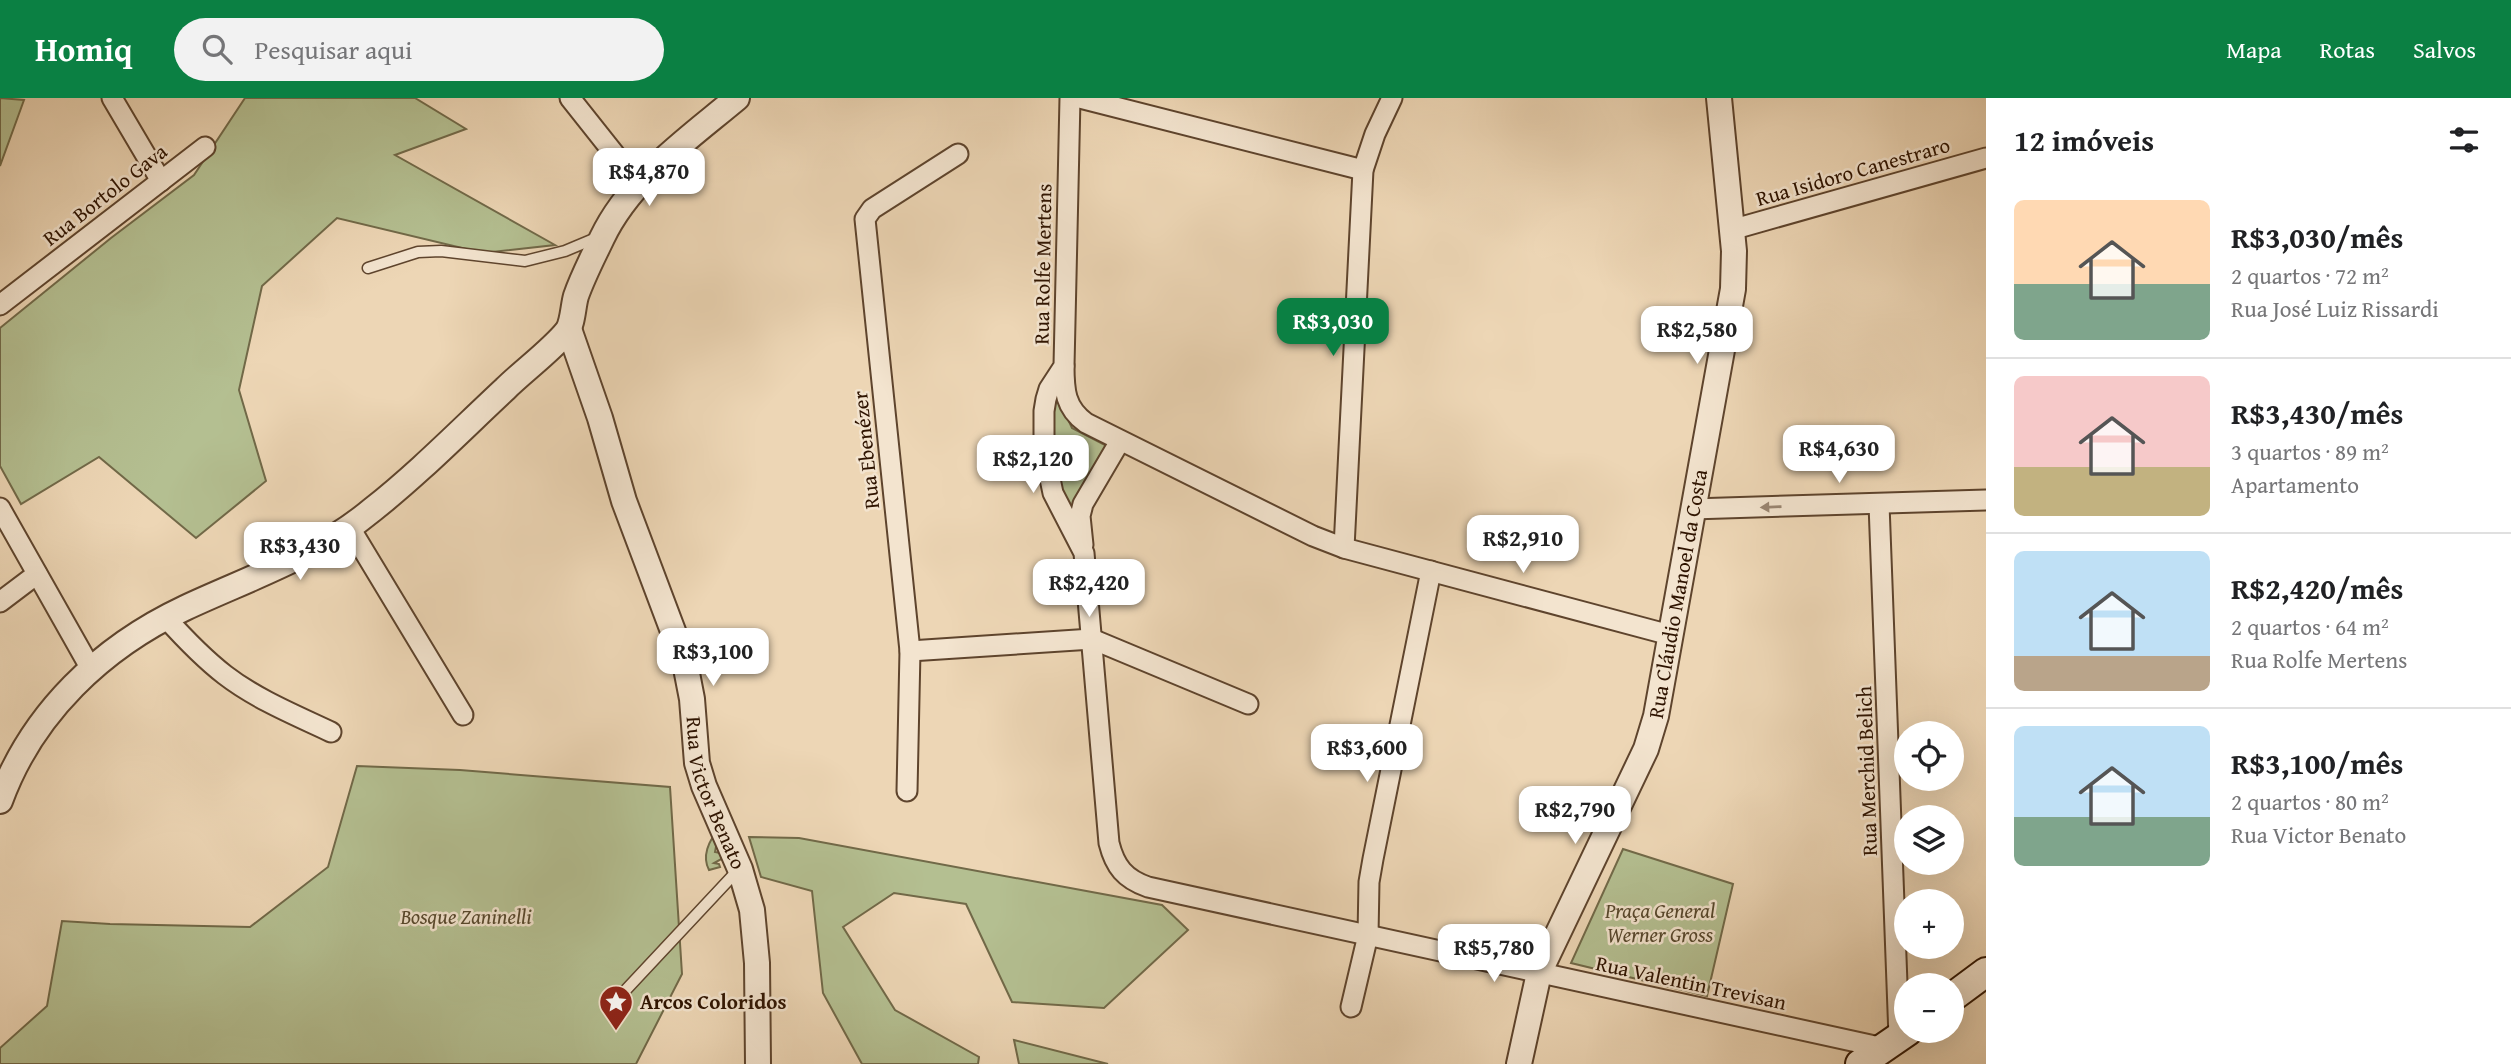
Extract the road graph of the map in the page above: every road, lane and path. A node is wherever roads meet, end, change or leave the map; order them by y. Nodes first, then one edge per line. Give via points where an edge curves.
1 (112, 98) edge
2 (570, 98) edge
3 (737, 98) edge
4 (1070, 98) edge
5 (1080, 98) edge
6 (1392, 98) edge
7 (1719, 98) edge
8 (205, 147) dead end
9 (958, 154) dead end
10 (1986, 159) edge
11 (1363, 170) junction
12 (161, 181) junction
13 (639, 185) junction
14 (1731, 230) junction
15 (603, 235) junction
16 (368, 268) dead end
17 (0, 305) edge
18 (569, 329) junction
19 (1064, 366) junction
20 (1120, 441) junction
21 (1986, 500) edge
22 (1879, 504) junction
23 (0, 508) edge
24 (1692, 509) junction
25 (350, 528) junction
26 (1343, 548) junction
27 (1084, 553) junction
28 (1431, 571) junction
29 (37, 574) junction
30 (0, 602) edge
31 (166, 618) junction
32 (1670, 635) junction
33 (1092, 639) junction
34 (909, 652) junction
35 (91, 668) junction
36 (1248, 704) dead end
37 (463, 715) dead end
38 (331, 732) dead end
39 (907, 791) dead end
40 (0, 801) edge
41 (740, 869) junction
42 (1123, 874) joint
43 (1368, 935) junction
44 (1986, 972) edge
45 (1539, 973) junction
46 (1895, 973) edge
47 (1964, 988) edge
48 (622, 993) dead end
49 (1351, 1007) dead end
50 (1894, 1038) edge
51 (1894, 1041) edge
52 (758, 1064) edge
53 (1519, 1064) edge
54 (1860, 1064) edge

1 - 12 street
2 - 13 street
3 - 13 street
4 - 19 street, Rua Rolfe Mertens
5 - 11 street
6 - 11 street
7 - 14 street, Rua Cláudio Manoel da Costa
8 - 12 street, Rua Bortolo Gava
9 - 34 street, Rua Ebenézer via 872,209 865,219
10 - 14 street, Rua Isidoro Canestraro
11 - 26 street
12 - 17 street, Rua Bortolo Gava
13 - 15 street
14 - 24 street, Rua Cláudio Manoel da Costa via 1731,307
15 - 16 lane via 525,261 418,252
15 - 18 street via 576,296
18 - 25 street
18 - 41 street, Rua Victor Benato via 624,501 685,663 696,763
19 - 20 street via 1064,391 1072,411
19 - 27 street, Rua Rolfe Mertens via 1046,399 1044,450 1053,493
20 - 26 street
20 - 27 street via 1081,510
21 - 22 street
22 -> 24 street
22 - 46 street, Rua Merchid Belich
23 - 29 street
24 - 32 street, Rua Cláudio Manoel da Costa
25 - 31 street
25 - 37 street
26 - 28 street
27 - 33 street, Rua Rolfe Mertens
28 - 32 street
28 - 43 street via 1369,882
29 - 30 street
29 - 35 street
31 - 35 street
31 - 38 street via 227,676
32 - 45 street, Rua Cláudio Manoel da Costa via 1646,749
33 - 34 street
33 - 36 street
33 - 42 street, Rua Rolfe Mertens via 1109,843
34 - 39 street, Rua Ebenézer
35 - 40 street via 27,741
41 - 48 lane
41 - 52 street, Rua Victor Benato via 755,932
42 - 43 street, Rua Valentin Trevisan via 1148,887
43 - 45 street, Rua Valentin Trevisan
43 - 49 street
44 - 47 main road
45 - 50 street, Rua Valentin Trevisan
45 - 53 street, Rua Cláudio Manoel da Costa
51 - 54 main road

